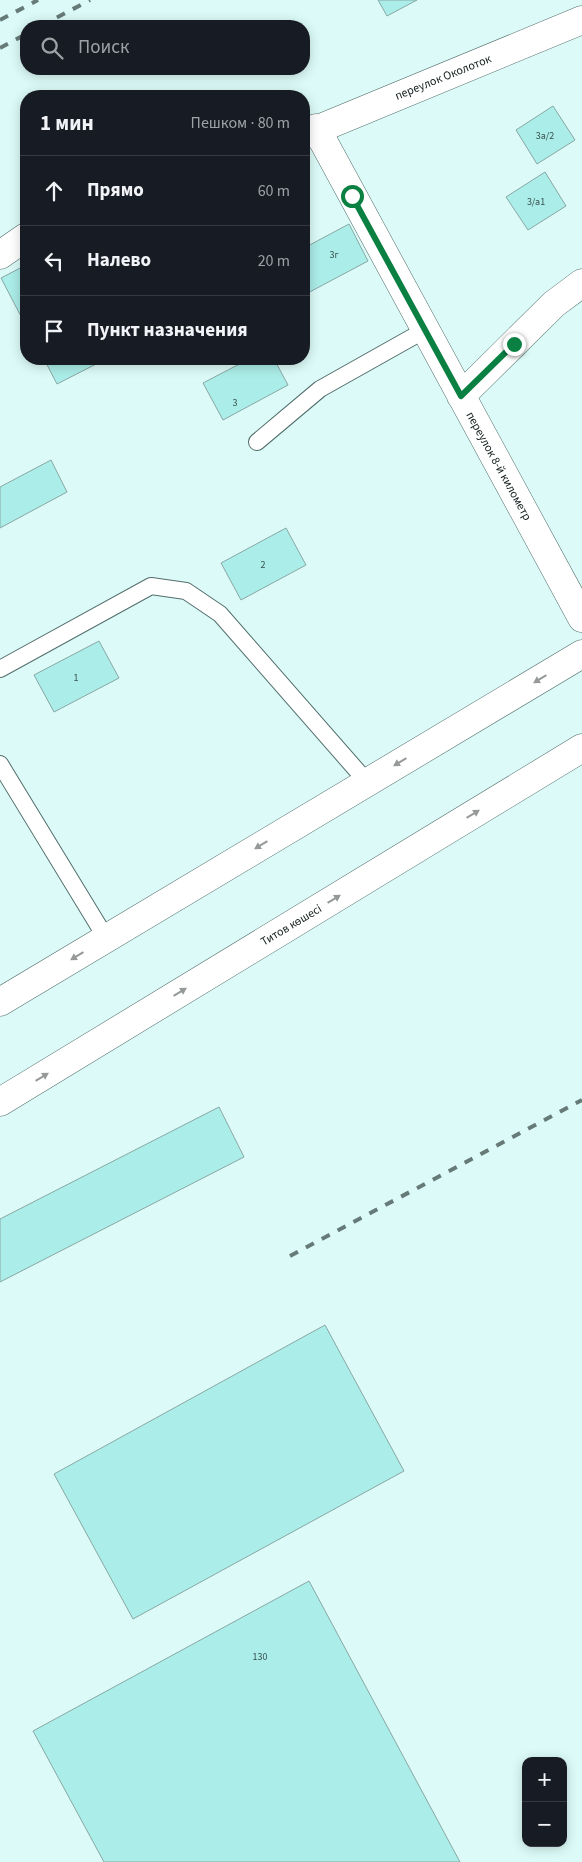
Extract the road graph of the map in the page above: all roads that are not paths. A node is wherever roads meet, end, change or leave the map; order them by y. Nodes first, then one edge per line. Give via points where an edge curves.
1 (582, 20) edge
2 (310, 131) edge
3 (20, 240) edge
4 (0, 254) edge
5 (582, 283) edge
6 (425, 330) junction
7 (461, 396) junction
8 (257, 442) dead end
9 (582, 618) edge
10 (582, 654) edge
11 (0, 669) edge
12 (582, 748) edge
13 (0, 764) edge
14 (367, 782) junction
15 (106, 938) junction
16 (0, 1002) edge
17 (0, 1102) edge

1 - 2 main road, переулок Околоток
2 - 6 main road, переулок 8-й километр
3 - 4 main road
5 - 7 main road via 554,304
6 - 7 main road, переулок 8-й километр
6 - 8 lane via 320,389
7 - 9 main road, переулок 8-й километр
10 -> 14 main road
11 - 14 lane via 151,586 186,591 220,614
17 -> 12 main road, Титов көшесі
13 - 15 lane
14 -> 15 main road
15 -> 16 main road

